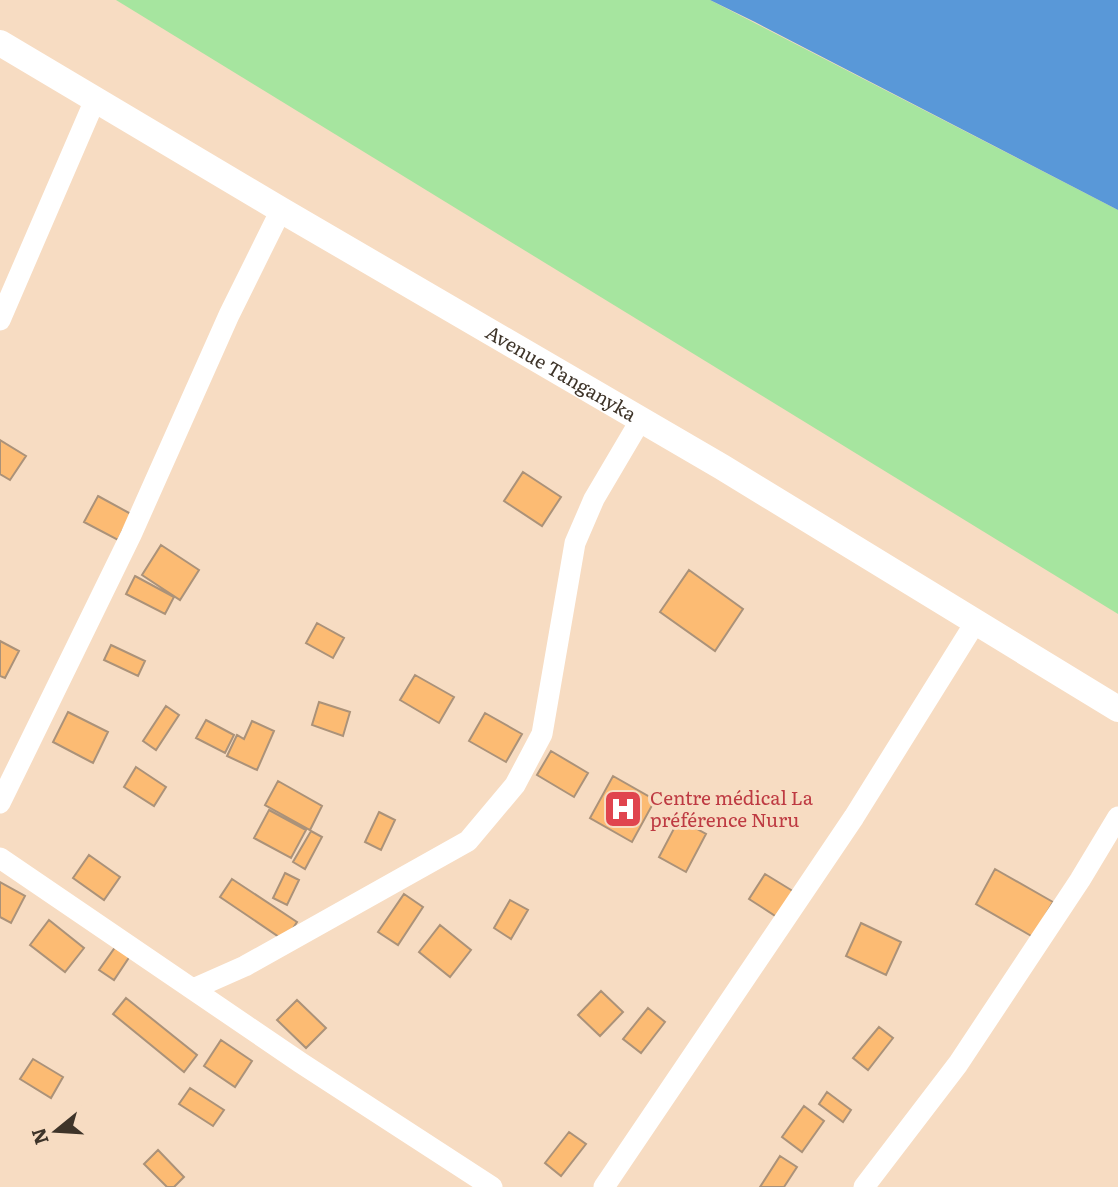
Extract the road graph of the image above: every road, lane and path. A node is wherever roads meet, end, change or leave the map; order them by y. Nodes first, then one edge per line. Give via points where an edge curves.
1 (0, 43) edge
2 (95, 100) junction
3 (281, 210) junction
4 (0, 320) edge
5 (640, 421) junction
6 (975, 623) junction
7 (1118, 709) edge
8 (0, 803) edge
9 (1118, 817) edge
10 (0, 858) edge
11 (193, 989) junction
12 (492, 1187) edge
13 (604, 1187) edge
14 (864, 1187) edge

1 - 2 street, Avenue Tanganyka
2 - 3 street, Avenue Tanganyka
2 - 4 street
3 - 5 street, Avenue Tanganyka
3 - 8 street via 131,535
5 - 6 street, Avenue Tanganyka
5 - 11 street via 594,499 575,543 542,734 515,785 468,841 245,966
6 - 7 street, Avenue Tanganyka
6 - 13 street via 854,817
9 - 14 street via 957,1064
10 - 11 street
11 - 12 street

